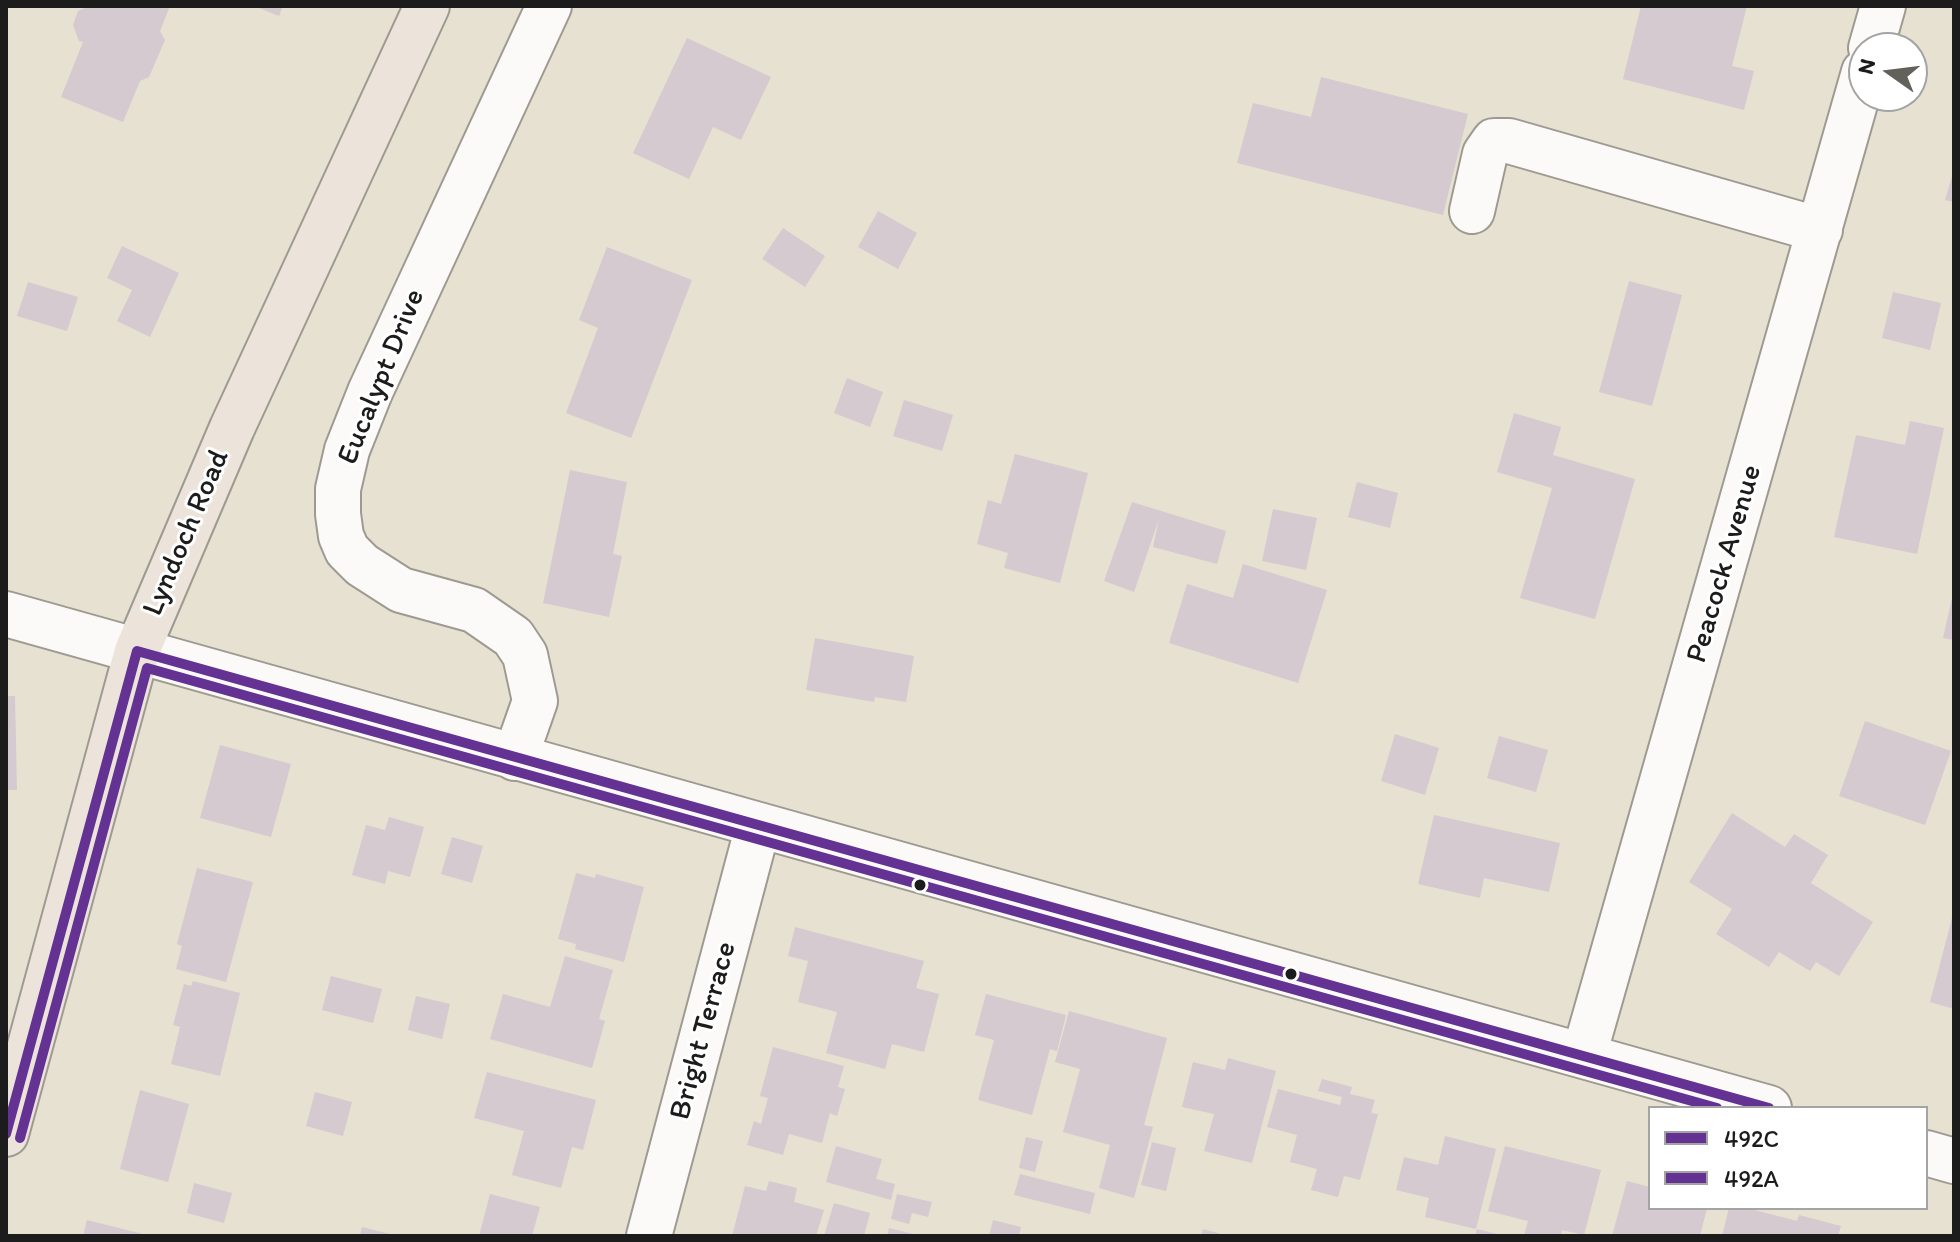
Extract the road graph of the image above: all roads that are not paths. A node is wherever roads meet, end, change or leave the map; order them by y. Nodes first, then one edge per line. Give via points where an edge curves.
1 (427, 6) edge
2 (549, 6) edge
3 (1883, 6) edge
4 (1876, 32) edge
5 (1853, 112) edge
6 (1472, 211) dead end
7 (1820, 230) junction
8 (6, 614) edge
9 (137, 651) junction
10 (515, 758) junction
11 (758, 826) junction
12 (1584, 1055) junction
13 (1762, 1106) edge
14 (6, 1134) edge
15 (1928, 1154) edge
16 (1954, 1161) edge
17 (649, 1236) edge

1 - 9 main road, Lyndoch Road via 232,428
2 - 10 street, Eucalypt Drive via 370,392 338,489 341,536 362,565 401,590 474,610 513,637 525,655 535,701
3 - 4 street
5 - 7 street, Peacock Avenue
6 - 7 street via 1485,154 1494,141 1509,141
7 - 12 street, Peacock Avenue
8 - 9 street
9 - 10 street
9 - 14 main road, Lyndoch Road
10 - 11 street
11 - 12 street
11 - 17 street, Bright Terrace
12 - 13 street
15 - 16 street

